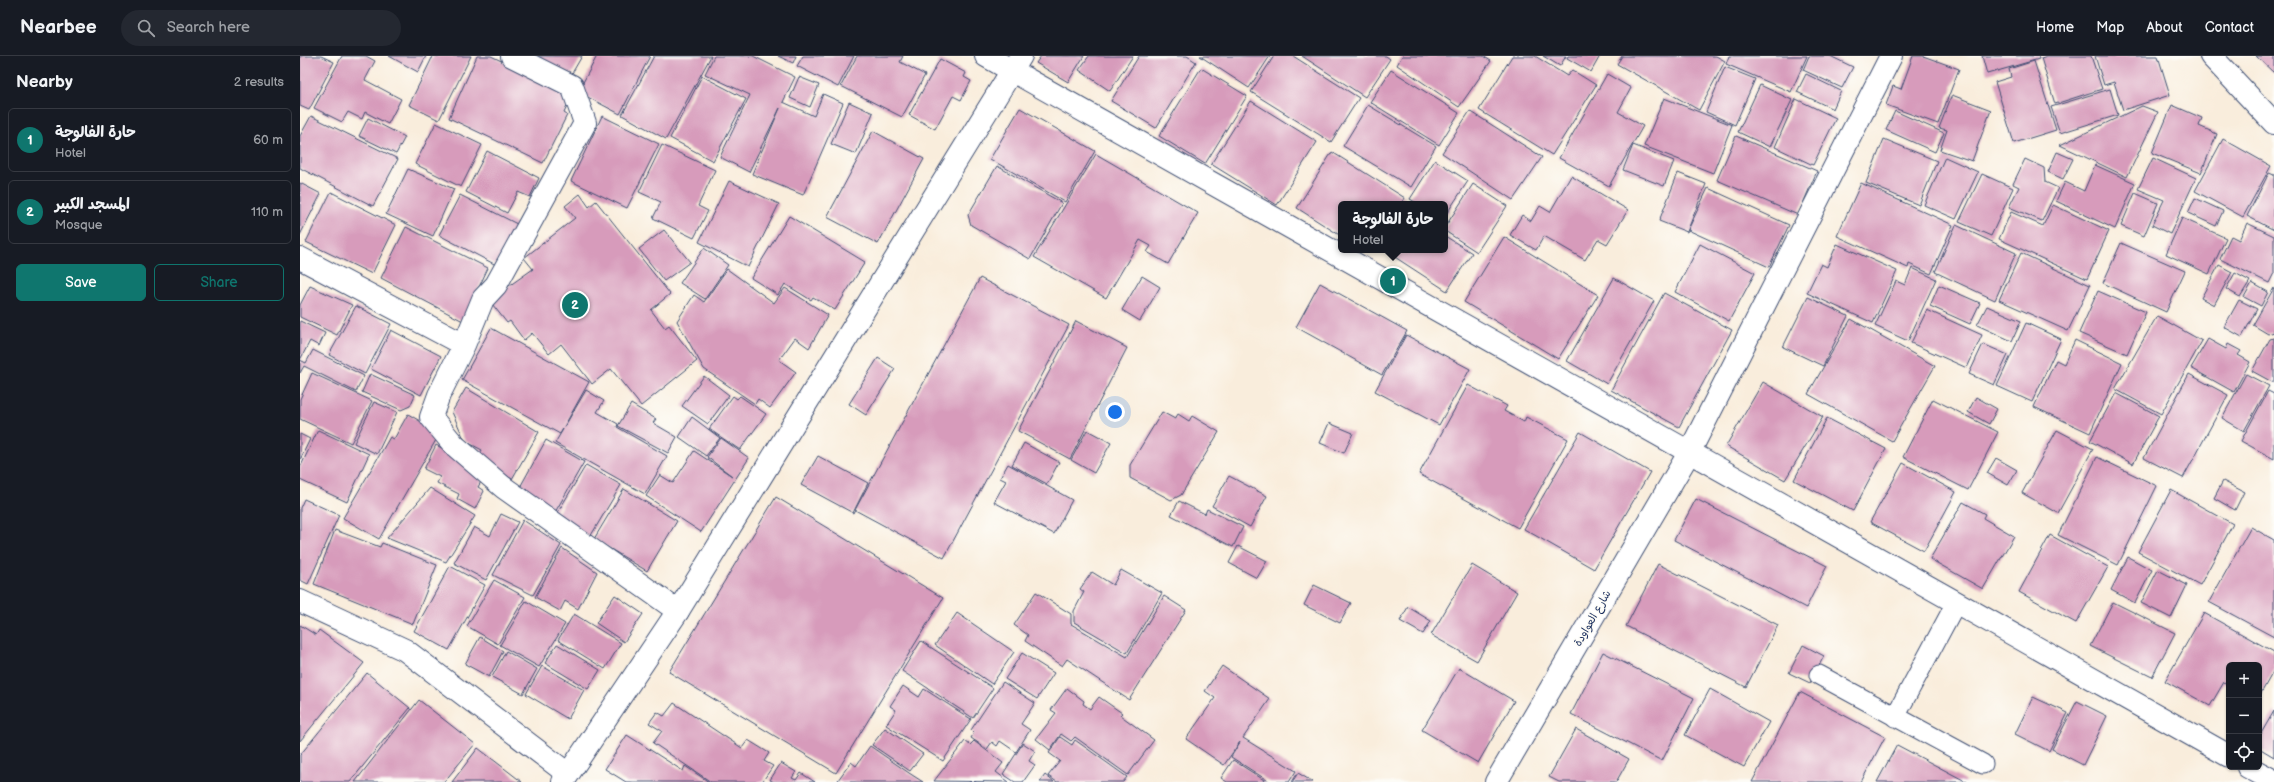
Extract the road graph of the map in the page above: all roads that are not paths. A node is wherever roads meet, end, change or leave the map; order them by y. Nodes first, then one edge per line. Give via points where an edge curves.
1 (512, 56) edge
2 (986, 56) edge
3 (1890, 56) edge
4 (2211, 56) edge
5 (1017, 63) edge
6 (2274, 123) edge
7 (1338, 249) edge
8 (1344, 253) edge
9 (300, 258) edge
10 (464, 345) junction
11 (1689, 453) junction
12 (300, 601) edge
13 (1956, 603) junction
14 (678, 611) junction
15 (1819, 675) dead end
16 (1896, 717) junction
17 (2226, 754) edge
18 (1982, 764) dead end
19 (2254, 770) edge
20 (570, 779) edge
21 (2274, 781) edge
22 (1496, 782) edge

1 - 10 street via 572,86 585,123 496,285 483,299
2 - 5 street
3 - 11 street, شارع العواودة
4 - 6 street
5 - 7 street
5 - 14 street
8 - 11 street
9 - 10 street
10 - 14 street via 431,417 454,445 503,487
11 - 13 street
11 - 22 street, شارع العواودة
12 - 20 street via 406,650
13 - 16 lane
13 - 17 street
14 - 20 street
15 - 16 lane
16 - 18 lane
19 - 21 street

